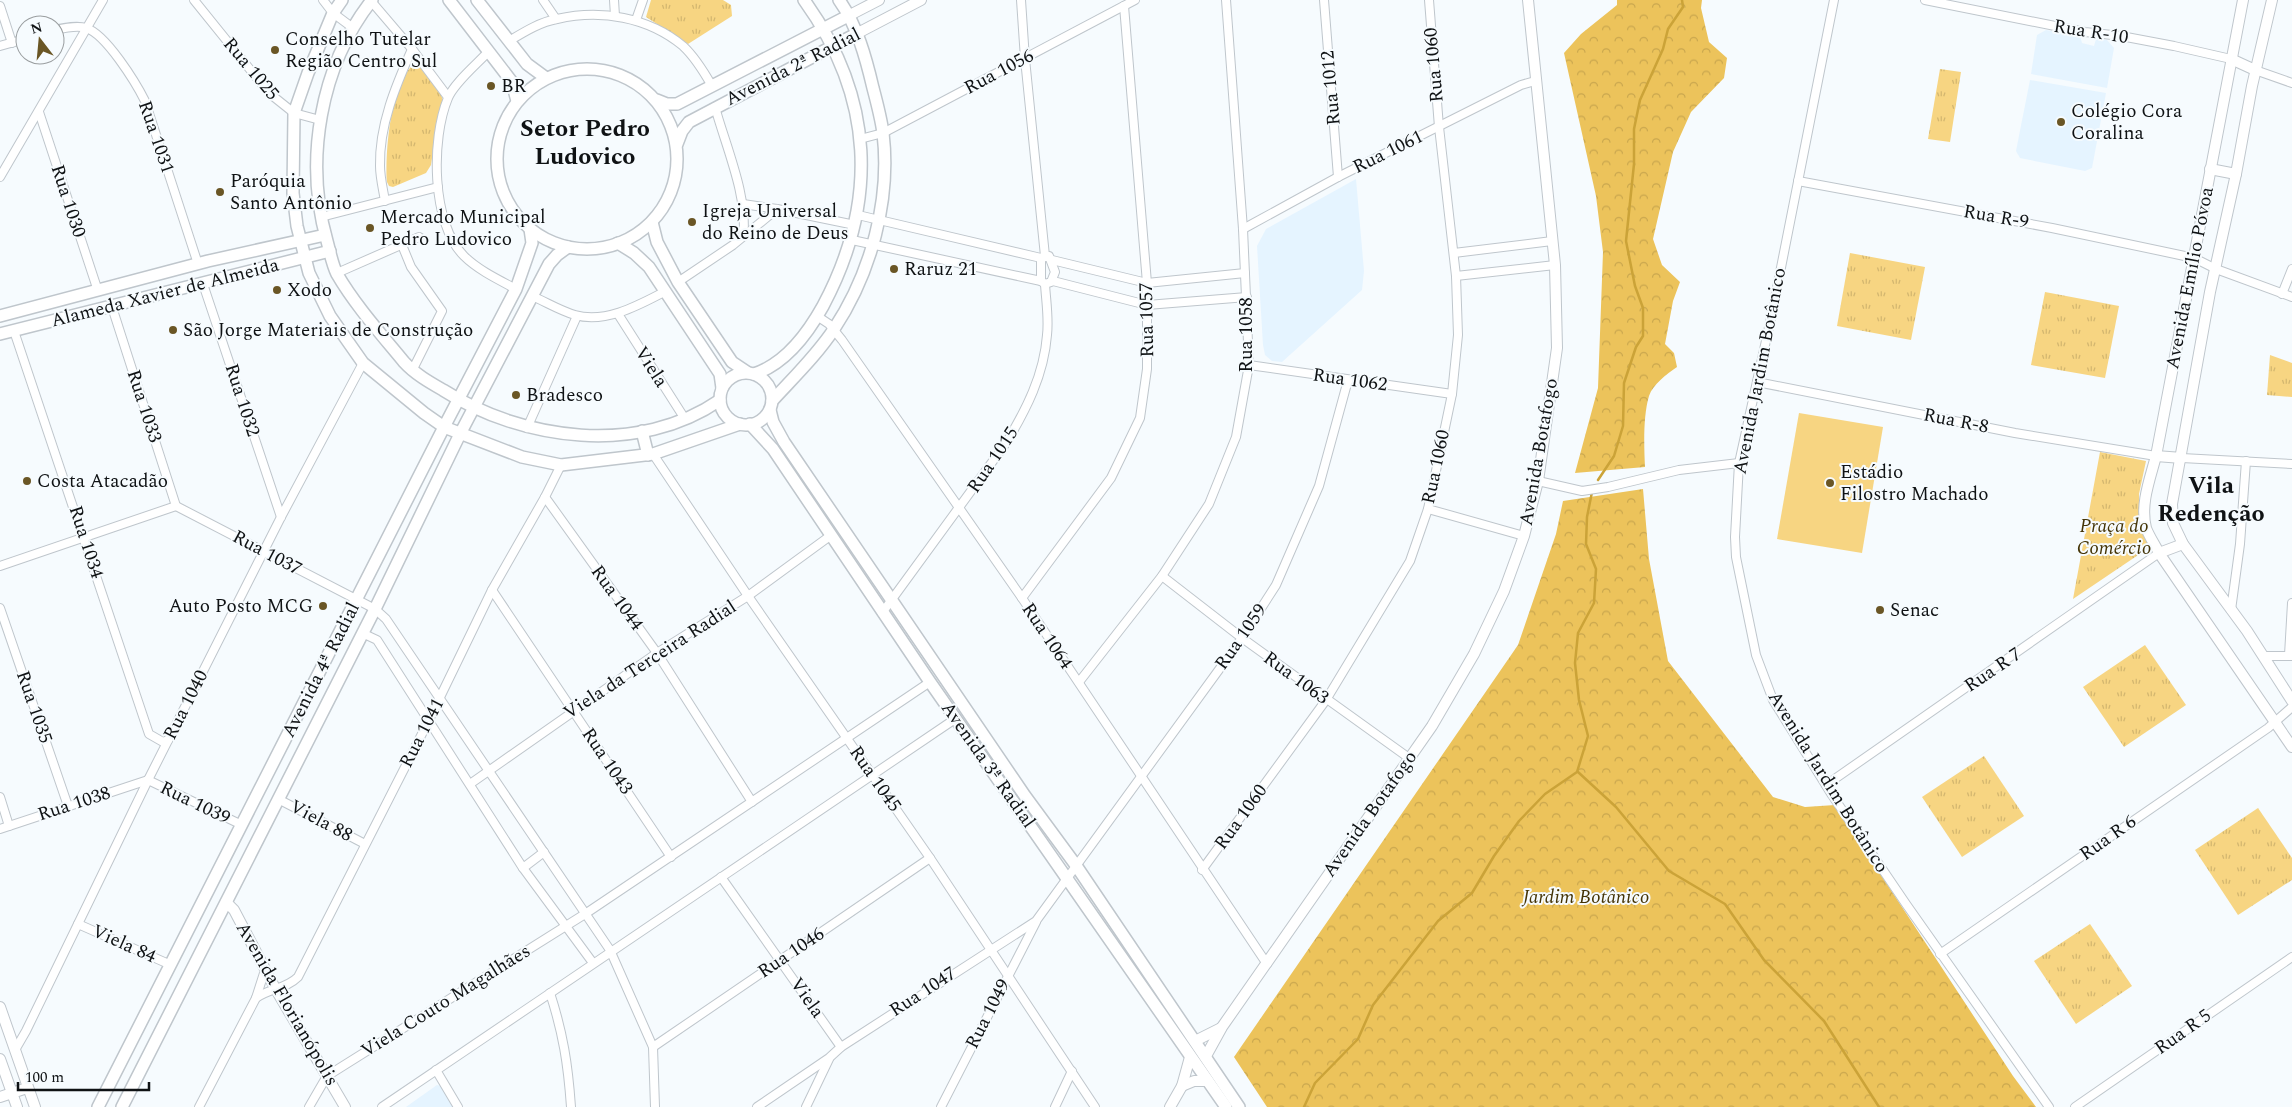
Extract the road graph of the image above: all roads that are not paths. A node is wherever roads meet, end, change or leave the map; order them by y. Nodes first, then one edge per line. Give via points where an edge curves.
1 (103, 0) edge
2 (194, 0) edge
3 (323, 0) edge
4 (342, 0) edge
5 (449, 0) edge
6 (477, 0) edge
7 (543, 0) edge
8 (614, 0) edge
9 (643, 0) edge
10 (804, 0) edge
11 (839, 0) edge
12 (879, 0) edge
13 (921, 0) edge
14 (1022, 0) edge
15 (1135, 0) edge
16 (1226, 0) edge
17 (1324, 0) edge
18 (1429, 0) edge
19 (1528, 0) edge
20 (1834, 0) edge
21 (1925, 0) edge
22 (2243, 0) edge
23 (2272, 0) edge
24 (372, 1) edge
25 (0, 6) edge
26 (1124, 6) junction
27 (333, 13) junction
28 (615, 16) junction
29 (848, 16) junction
30 (556, 19) junction
31 (636, 20) junction
32 (65, 28) edge
33 (86, 28) junction
34 (353, 28) junction
35 (824, 29) junction
36 (856, 34) junction
37 (509, 41) junction
38 (15, 42) edge
39 (12, 43) junction
40 (0, 46) edge
41 (833, 47) junction
42 (412, 49) junction
43 (488, 52) junction
44 (1025, 59) junction
45 (2231, 59) junction
46 (2255, 70) junction
47 (546, 78) junction
48 (1535, 81) junction
49 (2292, 83) edge
50 (712, 86) junction
51 (448, 97) junction
52 (657, 100) junction
53 (518, 101) junction
54 (714, 107) junction
55 (39, 112) junction
56 (294, 113) junction
57 (320, 120) junction
58 (1440, 127) junction
59 (883, 133) junction
60 (860, 139) junction
61 (677, 144) junction
62 (0, 160) edge
63 (10, 160) junction
64 (2210, 169) junction
65 (2236, 174) junction
66 (0, 177) edge
67 (1338, 177) junction
68 (1798, 181) junction
69 (438, 187) junction
70 (385, 201) junction
71 (743, 204) junction
72 (777, 209) junction
73 (321, 216) junction
74 (856, 220) junction
75 (878, 220) junction
76 (652, 222) junction
77 (530, 229) junction
78 (1243, 229) junction
79 (325, 235) junction
80 (743, 236) junction
81 (419, 237) dead end
82 (300, 239) junction
83 (852, 240) junction
84 (1552, 241) junction
85 (618, 244) junction
86 (402, 245) junction
87 (872, 245) junction
88 (568, 247) junction
89 (330, 251) junction
90 (1454, 253) junction
91 (305, 257) junction
92 (1046, 258) junction
93 (2194, 258) junction
94 (198, 264) junction
95 (1555, 265) junction
96 (2216, 269) junction
97 (2292, 269) edge
98 (337, 273) junction
99 (1245, 273) junction
100 (1456, 276) junction
101 (678, 282) junction
102 (1046, 282) junction
103 (1147, 283) junction
104 (203, 284) junction
105 (516, 289) junction
106 (98, 291) junction
107 (664, 292) junction
108 (2282, 294) junction
109 (532, 296) junction
110 (1247, 297) junction
111 (2292, 297) edge
112 (1147, 305) junction
113 (112, 307) junction
114 (618, 314) junction
115 (0, 316) edge
116 (576, 316) junction
117 (817, 316) junction
118 (834, 329) junction
119 (14, 331) junction
120 (0, 334) edge
121 (363, 363) junction
122 (1249, 365) junction
123 (412, 371) junction
124 (751, 373) junction
125 (1348, 380) junction
126 (1757, 382) junction
127 (722, 388) junction
128 (1452, 394) junction
129 (458, 400) junction
130 (720, 400) junction
131 (771, 405) junction
132 (474, 408) junction
133 (685, 419) junction
134 (745, 424) junction
135 (444, 427) junction
136 (527, 428) junction
137 (642, 431) junction
138 (460, 434) junction
139 (650, 454) junction
140 (2156, 456) junction
141 (2182, 458) junction
142 (2246, 461) junction
143 (1739, 464) junction
144 (2292, 464) edge
145 (561, 465) junction
146 (1538, 481) junction
147 (545, 497) junction
148 (176, 506) junction
149 (959, 509) junction
150 (1428, 509) junction
151 (281, 517) junction
152 (830, 536) junction
153 (1524, 536) junction
154 (85, 537) junction
155 (2183, 544) junction
156 (264, 552) junction
157 (2159, 553) junction
158 (0, 566) edge
159 (1162, 576) junction
160 (492, 590) junction
161 (748, 596) junction
162 (1022, 598) junction
163 (892, 600) junction
164 (356, 601) junction
165 (2292, 603) edge
166 (0, 608) edge
167 (375, 609) junction
168 (2232, 610) junction
169 (882, 613) junction
170 (362, 633) junction
171 (1242, 638) junction
172 (928, 650) junction
173 (657, 653) junction
174 (2263, 656) junction
175 (2290, 656) edge
176 (930, 682) junction
177 (1079, 682) junction
178 (440, 699) junction
179 (1326, 700) junction
180 (2292, 701) edge
181 (2292, 706) edge
182 (573, 710) junction
183 (955, 718) junction
184 (2275, 721) junction
185 (428, 722) junction
186 (847, 738) junction
187 (168, 740) junction
188 (2292, 746) edge
189 (1409, 758) junction
190 (489, 770) junction
191 (1141, 774) junction
192 (873, 775) junction
193 (148, 780) junction
194 (470, 784) junction
195 (1826, 785) junction
196 (1025, 796) junction
197 (0, 797) edge
198 (278, 799) junction
199 (752, 802) junction
200 (68, 806) junction
201 (242, 825) junction
202 (9, 826) junction
203 (0, 830) edge
204 (365, 844) junction
205 (544, 852) junction
206 (671, 857) junction
207 (930, 858) junction
208 (1075, 864) junction
209 (523, 868) junction
210 (1202, 870) junction
211 (722, 877) junction
212 (1066, 877) junction
213 (226, 902) junction
214 (584, 914) junction
215 (1036, 921) junction
216 (78, 924) junction
217 (564, 926) junction
218 (990, 949) junction
219 (610, 950) junction
220 (1940, 954) junction
221 (2292, 957) edge
222 (780, 960) junction
223 (593, 963) junction
224 (1267, 964) junction
225 (170, 965) junction
226 (265, 970) junction
227 (1008, 976) junction
228 (275, 988) junction
229 (550, 992) junction
230 (256, 998) junction
231 (0, 1007) edge
232 (1222, 1027) junction
233 (1195, 1040) junction
234 (653, 1047) junction
235 (841, 1047) junction
236 (15, 1050) junction
237 (1206, 1056) junction
238 (1190, 1057) junction
239 (829, 1058) junction
240 (0, 1059) edge
241 (436, 1070) junction
242 (1072, 1072) junction
243 (328, 1076) junction
244 (1207, 1081) junction
245 (1182, 1086) junction
246 (27, 1088) junction
247 (12, 1093) junction
248 (0, 1098) edge
249 (17, 1107) edge
250 (35, 1107) edge
251 (98, 1107) edge
252 (122, 1107) edge
253 (199, 1107) edge
254 (309, 1107) edge
255 (345, 1107) edge
256 (382, 1107) edge
257 (458, 1107) edge
258 (571, 1107) edge
259 (655, 1107) edge
260 (757, 1107) edge
261 (806, 1107) edge
262 (941, 1107) edge
263 (1055, 1107) edge
264 (1095, 1107) edge
265 (1170, 1107) edge
266 (1226, 1107) edge
267 (1239, 1107) edge
268 (2049, 1107) edge
269 (2075, 1107) edge

1 - 33 street
2 - 56 street, Rua 1025 via 268,93
3 - 27 street
4 - 27 main road
5 - 43 main road
6 - 37 main road
7 - 30 street
8 - 28 street
9 - 31 street
10 - 35 main road
11 - 29 main road
12 - 29 main road, Avenida 2ª Radial
13 - 36 main road, Avenida 2ª Radial
14 - 44 street
15 - 26 street, Rua 1056
16 - 78 street, Rua 1058
17 - 67 street, Rua 1012
18 - 58 street, Rua 1060
19 - 48 main road, Avenida Botafogo
20 - 68 street, Avenida Jardim Botânico
21 - 45 street, Rua R-10
22 - 45 main road, Avenida Emílio Póvoa
23 - 46 main road, Avenida Emílio Póvoa
24 - 34 main road
24 - 42 street
25 - 39 street
26 - 44 street, Rua 1056
26 - 103 street, Rua 1057
27 - 34 street
27 - 56 main road
28 - 30 street
28 - 31 street
29 - 35 main road, Avenida 2ª Radial
29 - 36 main road
30 - 37 street
31 - 50 street via 683,47
32 - 33 street
33 - 55 street
33 - 94 street, Rua 1031 via 101,37 136,83 145,101
34 - 57 main road via 334,69
35 - 41 main road
35 - 50 main road, Avenida 2ª Radial
36 - 41 main road, Avenida 2ª Radial
36 - 59 main road
37 - 47 main road via 527,64
38 - 39 street
39 - 40 street
41 - 54 main road, Avenida 2ª Radial
41 - 60 main road via 848,84
42 - 51 street
42 - 70 street via 386,119 380,165
43 - 51 street
43 - 53 main road via 512,82
44 - 59 street, Rua 1056
44 - 92 street
45 - 46 main road, Rua R-10
45 - 64 main road, Avenida Emílio Póvoa
46 - 49 street
46 - 65 main road, Avenida Emílio Póvoa
47 - 52 main road via 575,69 605,70 634,81
47 - 53 main road
48 - 58 street, Rua 1061 via 1521,85
48 - 84 main road, Avenida Botafogo
50 - 52 main road, Avenida 2ª Radial via 677,104
51 - 69 street via 438,141
52 - 61 main road via 671,121
53 - 77 main road via 502,127 497,156 500,185 514,212
54 - 61 main road, Avenida 2ª Radial via 689,122
54 - 71 street
55 - 63 street
55 - 106 street, Rua 1030
56 - 57 street, Rua 1025
56 - 82 main road via 292,185
57 - 73 main road via 316,174
58 - 67 street, Rua 1061
58 - 90 street, Rua 1060
59 - 60 street, Rua 1056
59 - 75 main road via 883,190
60 - 74 main road via 862,182
61 - 76 main road via 678,170 671,194
62 - 63 street
63 - 66 street
64 - 65 main road
64 - 93 main road, Avenida Emílio Póvoa
65 - 96 main road, Avenida Emílio Póvoa
67 - 78 street, Rua 1061
68 - 93 street, Rua R-9
68 - 126 street, Avenida Jardim Botânico
69 - 70 street
69 - 105 street via 452,241 464,256
70 - 73 street
71 - 72 street
71 - 80 street
72 - 74 street
72 - 80 street
73 - 79 main road
74 - 75 street
74 - 83 main road
75 - 87 main road
75 - 92 street
76 - 85 main road
76 - 101 main road via 656,242
77 - 88 main road
77 - 105 main road, Avenida 4ª Radial via 532,243
78 - 99 street, Rua 1058
79 - 82 main road, Alameda Xavier de Almeida
79 - 89 main road
80 - 101 street
81 - 86 street
82 - 91 main road
82 - 94 main road, Alameda Xavier de Almeida
83 - 87 street
83 - 117 main road
84 - 90 street
84 - 95 main road, Avenida Botafogo
85 - 88 main road via 593,249
85 - 107 main road via 634,252 649,267
86 - 98 street
86 - 123 street via 411,267 442,311
87 - 102 street
87 - 118 main road via 857,290
88 - 109 main road, Avenida 4ª Radial via 549,264
89 - 91 main road, Alameda Xavier de Almeida
89 - 98 main road
90 - 100 street, Rua 1060
91 - 104 main road, Alameda Xavier de Almeida
91 - 121 main road via 309,273 330,316
92 - 102 street
92 - 102 street via 1055,272
92 - 103 street
93 - 96 street, Rua R-9
93 - 140 main road, Avenida Emílio Póvoa
94 - 106 main road, Alameda Xavier de Almeida
95 - 100 street
95 - 146 main road, Avenida Botafogo via 1557,348
96 - 108 street, Rua R-9
96 - 141 main road, Avenida Emílio Póvoa
97 - 108 street
98 - 123 main road
99 - 103 street
99 - 110 street, Rua 1058
100 - 128 street, Rua 1060 via 1458,335
101 - 124 main road via 732,362
102 - 112 street
102 - 149 street, Rua 1015 via 1048,334 1033,393 1006,444
103 - 112 street, Rua 1057
104 - 113 main road, Alameda Xavier de Almeida
104 - 151 street, Rua 1032
105 - 129 main road, Avenida 4ª Radial
106 - 115 main road, Alameda Xavier de Almeida
107 - 114 street
107 - 127 main road via 720,374
108 - 111 street, Rua R-9
109 - 116 street
109 - 132 main road, Avenida 4ª Radial
110 - 112 street
110 - 122 street, Rua 1058
112 - 162 street, Rua 1057 via 1147,369 1140,418 1111,478
113 - 119 main road, Alameda Xavier de Almeida
113 - 148 street, Rua 1033
114 - 116 street
114 - 133 street, Viela
116 - 136 street
117 - 118 street, Rua 1064
117 - 124 main road via 780,360
118 - 131 main road
118 - 149 street, Rua 1064
119 - 120 main road, Alameda Xavier de Almeida
119 - 154 street, Rua 1034
121 - 135 main road
121 - 151 street, Rua 1040
122 - 125 street, Rua 1062
122 - 159 street, Rua 1058 via 1236,437 1209,504
123 - 129 main road
124 - 127 main road via 732,376
124 - 131 main road via 768,384
125 - 128 street, Rua 1062
125 - 171 street, Rua 1059 via 1319,486 1276,585
126 - 140 street, Rua R-8 via 2015,433
126 - 143 street, Avenida Jardim Botânico
127 - 130 main road
128 - 150 street, Rua 1060
129 - 132 main road
129 - 135 main road, Avenida 4ª Radial
130 - 133 main road
130 - 134 main road via 725,414
131 - 134 main road via 758,422
131 - 163 main road, Avenida 3ª Radial via 773,422 784,442
132 - 136 main road
132 - 138 main road, Avenida 4ª Radial
133 - 137 main road
134 - 139 main road
134 - 152 main road, Avenida 3ª Radial via 773,449
135 - 138 main road
135 - 164 main road, Avenida 4ª Radial
136 - 137 main road via 606,435
137 - 139 main road
138 - 145 main road via 522,457
138 - 167 main road, Avenida 4ª Radial
139 - 145 main road
139 - 161 street, Rua 1045
140 - 141 main road
140 - 157 main road, Avenida Emílio Póvoa via 2145,515 2146,529
141 - 142 street
141 - 155 main road, Avenida Emílio Póvoa via 2172,504 2173,523
142 - 144 street
142 - 168 street
143 - 146 street via 1679,470 1582,491
143 - 195 street, Avenida Jardim Botânico via 1736,557 1756,655 1773,700
145 - 147 street, Rua 1041
146 - 153 main road, Avenida Botafogo
147 - 160 street, Rua 1041
147 - 173 street, Rua 1044
148 - 154 street
148 - 156 street, Rua 1037
149 - 162 street, Rua 1064
149 - 163 street, Rua 1015
150 - 153 street
150 - 179 street, Rua 1060 via 1410,561
151 - 156 street, Rua 1040
152 - 161 street, Viela da Terceira Radial
152 - 169 main road, Avenida 3ª Radial
153 - 189 main road, Avenida Botafogo via 1504,591 1474,654 1432,726
154 - 158 street
154 - 187 street, Rua 1034 via 149,734 163,742
155 - 157 main road
155 - 168 main road, Avenida Emílio Póvoa
156 - 164 street, Rua 1037
156 - 187 street, Rua 1040
157 - 184 main road, Avenida Emílio Póvoa
157 - 195 street, Rua R 7
159 - 171 street, Rua 1063
159 - 177 street, Rua 1058
160 - 178 street, Rua 1041
160 - 182 street, Rua 1043
161 - 173 street, Viela da Terceira Radial
161 - 186 street, Rua 1045
162 - 177 street, Rua 1064
163 - 169 street, Rua 1015
163 - 172 main road, Avenida 3ª Radial
164 - 167 street, Rua 1037
164 - 201 main road, Avenida 4ª Radial
165 - 175 street
166 - 200 street, Rua 1035
167 - 170 main road, Avenida 4ª Radial
167 - 178 street via 386,619
168 - 174 main road, Avenida Emílio Póvoa
169 - 176 main road, Avenida 3ª Radial
170 - 185 street via 377,640
170 - 198 main road, Avenida 4ª Radial
171 - 179 street, Rua 1063
171 - 191 street, Rua 1059
172 - 176 main road via 935,673
172 - 196 main road, Avenida 3ª Radial
173 - 182 street, Viela da Terceira Radial
173 - 199 street, Rua 1044
174 - 175 street
174 - 180 main road, Avenida Emílio Póvoa
176 - 183 main road, Avenida 3ª Radial
176 - 186 street, Viela Couto Magalhães
177 - 191 street, Rua 1064
178 - 185 street, Rua 1041
178 - 190 street
179 - 189 street, Rua 1063
179 - 210 street, Rua 1060
181 - 184 street, Rua R 6
182 - 190 street, Viela da Terceira Radial
182 - 206 street, Rua 1043
183 - 192 street
183 - 196 main road via 966,719 1014,787
183 - 212 main road, Avenida 3ª Radial
184 - 188 main road, Avenida Emílio Póvoa
184 - 220 street, Rua R 6
185 - 194 street
185 - 204 street, Rua 1041
186 - 192 street, Rua 1045
186 - 199 street, Viela Couto Magalhães
187 - 193 street, Rua 1040
189 - 224 main road, Avenida Botafogo
190 - 194 street, Viela da Terceira Radial
190 - 205 street
191 - 208 street, Rua 1059
191 - 210 street, Rua 1064
192 - 207 street, Rua 1045
192 - 211 street
193 - 200 street, Rua 1038
193 - 201 street, Rua 1039
193 - 216 street, Rua 1040
194 - 209 street
195 - 220 street, Avenida Jardim Botânico
196 - 208 main road, Avenida 3ª Radial
197 - 202 street
198 - 204 street, Viela 88
198 - 213 main road, Avenida 4ª Radial
199 - 206 street, Viela Couto Magalhães
200 - 202 street, Rua 1038
201 - 225 main road, Avenida 4ª Radial
202 - 203 street, Rua 1038
204 - 228 street, Rua 1041 via 298,977 290,985
205 - 209 street
205 - 214 street
206 - 214 street, Viela Couto Magalhães
207 - 218 street, Rua 1045
207 - 222 street, Rua 1046
208 - 212 street, Rua 1047
208 - 233 main road, Avenida 3ª Radial
209 - 217 street
210 - 224 street, Rua 1064
211 - 219 street
211 - 222 street, Viela
212 - 215 street, Rua 1047
212 - 238 main road, Avenida 3ª Radial
213 - 226 main road, Avenida Florianópolis via 234,910
213 - 252 main road, Avenida 4ª Radial
214 - 217 street, Viela Couto Magalhães
214 - 219 street
215 - 218 street, Rua 1047
215 - 227 street, Rua 1049
216 - 225 street, Viela 84
216 - 236 street, Rua 1040
217 - 223 street
217 - 243 street, Viela Couto Magalhães
218 - 227 street, Rua 1045
218 - 235 street, Rua 1047
219 - 223 street
219 - 234 street
220 - 268 street, Avenida Jardim Botânico
221 - 269 street, Rua R 5
222 - 234 street, Rua 1046
222 - 235 street, Viela
223 - 229 street
224 - 232 main road, Avenida Botafogo
225 - 251 main road, Avenida 4ª Radial
226 - 228 main road, Avenida Florianópolis
226 - 230 street
227 - 242 street, Rua 1045
227 - 262 street, Rua 1049
228 - 230 street, Rua 1041
228 - 243 main road, Avenida Florianópolis
229 - 241 street
229 - 258 street via 567,1055
230 - 253 street
231 - 236 main road
232 - 233 main road, Avenida Botafogo
232 - 237 main road, Avenida Botafogo
233 - 237 main road, Avenida 3ª Radial
234 - 259 street
235 - 239 street, Rua 1047
236 - 246 main road
237 - 267 main road, Avenida 3ª Radial
238 - 244 main road, Avenida 3ª Radial
238 - 245 main road
239 - 260 street, Rua 1047
239 - 261 street
240 - 247 main road
241 - 256 street
241 - 257 street
242 - 263 street
242 - 264 street, Rua 1045
243 - 254 street
243 - 255 main road, Avenida Florianópolis
244 - 245 main road
244 - 266 main road, Avenida 3ª Radial
245 - 265 main road
246 - 247 main road
246 - 250 main road
247 - 248 main road
247 - 249 main road

